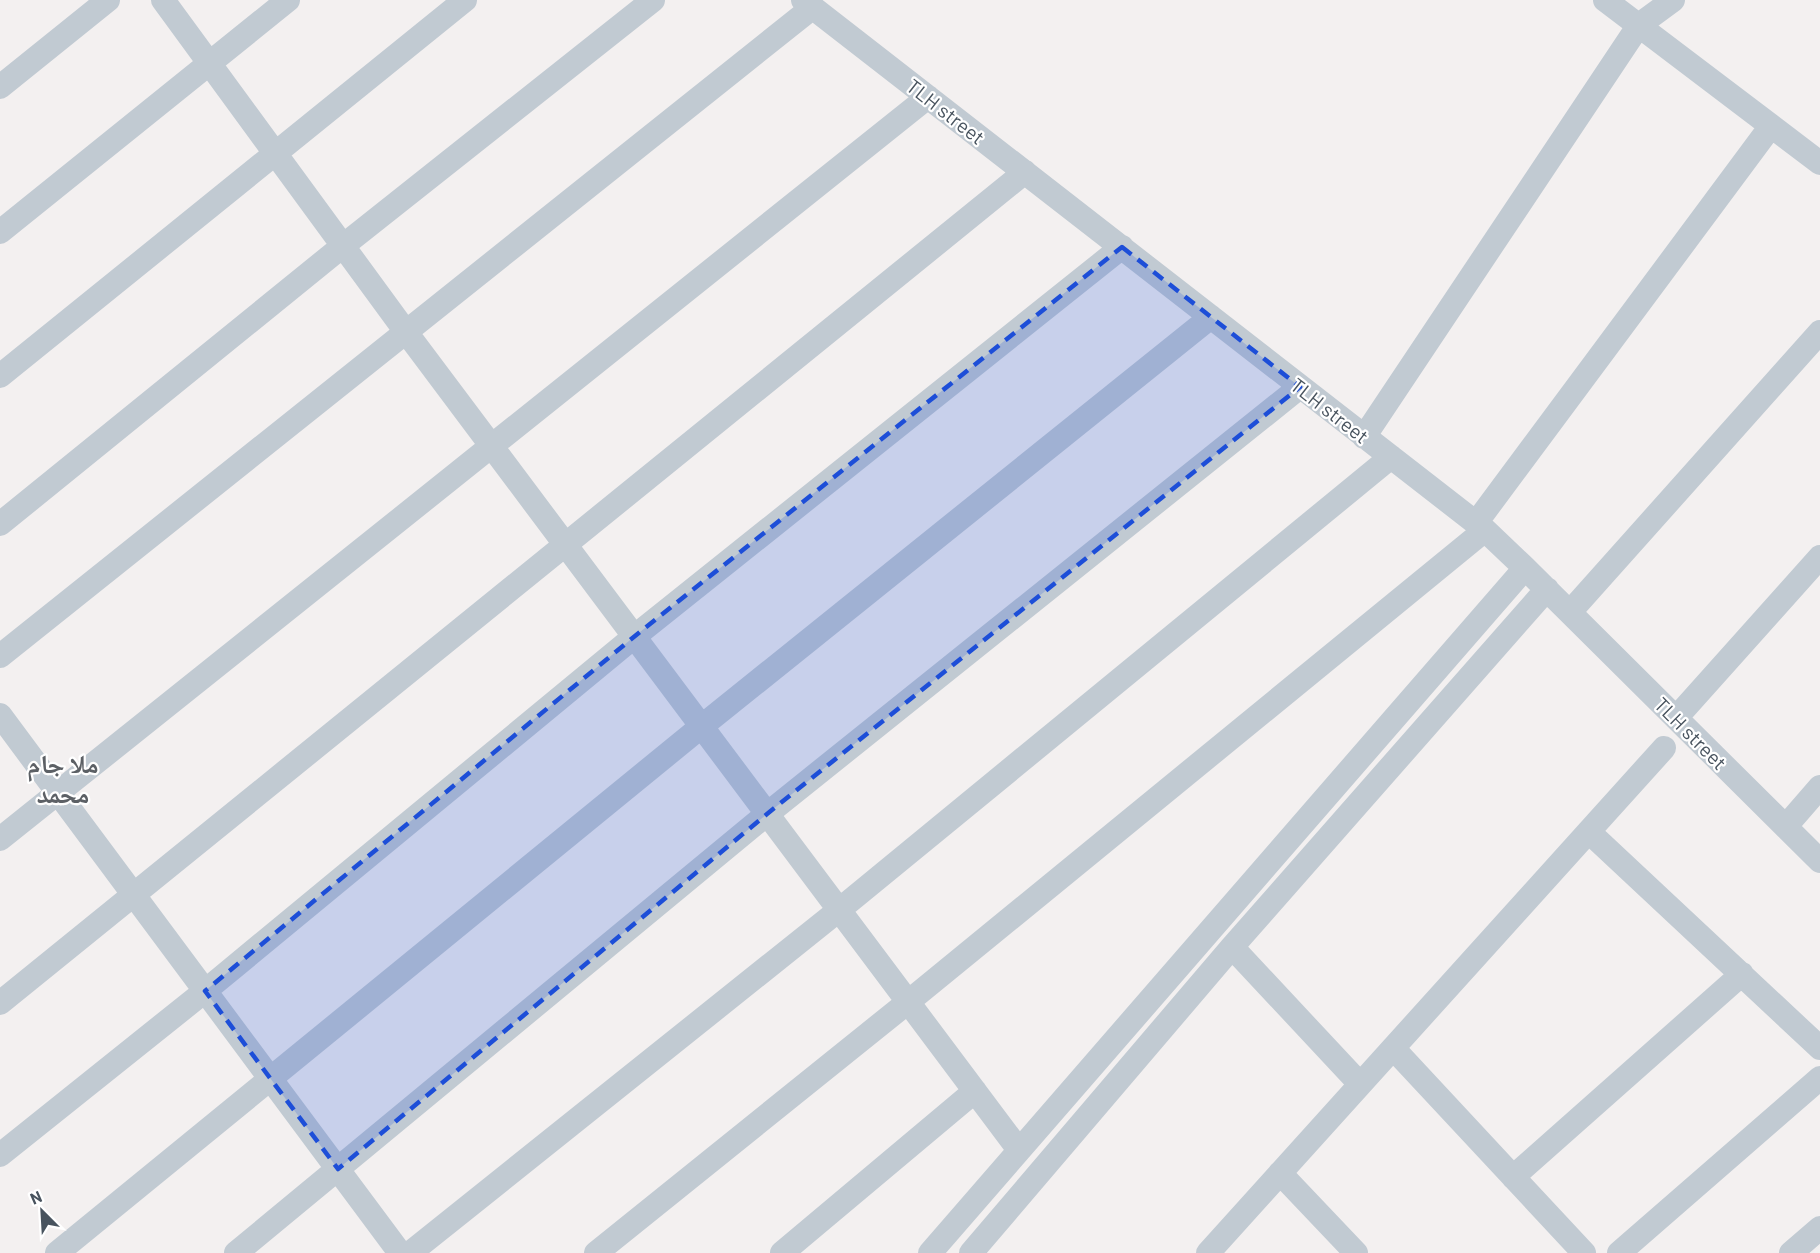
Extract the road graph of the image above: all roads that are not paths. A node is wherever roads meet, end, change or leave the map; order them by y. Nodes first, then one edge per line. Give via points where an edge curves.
1 (108, 0) edge
2 (163, 0) edge
3 (288, 0) edge
4 (465, 0) edge
5 (653, 0) edge
6 (1605, 0) edge
7 (1673, 0) edge
8 (808, 4) edge
9 (1639, 25) junction
10 (210, 64) junction
11 (0, 87) edge
12 (928, 97) junction
13 (1771, 126) junction
14 (276, 153) junction
15 (1820, 163) edge
16 (1025, 172) junction
17 (0, 232) edge
18 (344, 246) junction
19 (1122, 248) junction
20 (1211, 317) junction
21 (406, 332) junction
22 (1820, 332) edge
23 (0, 376) edge
24 (1300, 387) junction
25 (1364, 437) junction
26 (492, 446) junction
27 (1391, 457) junction
28 (0, 524) edge
29 (1480, 527) junction
30 (566, 544) junction
31 (1820, 557) edge
32 (1525, 568) junction
33 (1547, 590) junction
34 (1570, 612) junction
35 (635, 636) junction
36 (0, 656) edge
37 (0, 715) edge
38 (1676, 718) junction
39 (702, 726) junction
40 (1664, 748) dead end
41 (1820, 787) edge
42 (58, 793) junction
43 (767, 814) junction
44 (1786, 826) junction
45 (1589, 832) junction
46 (0, 839) edge
47 (1820, 861) edge
48 (134, 895) junction
49 (839, 910) junction
50 (1232, 947) junction
51 (1742, 974) junction
52 (205, 991) junction
53 (908, 1002) junction
54 (0, 1003) edge
55 (1393, 1048) junction
56 (1820, 1048) edge
57 (1820, 1078) edge
58 (271, 1079) junction
59 (1360, 1084) junction
60 (975, 1091) junction
61 (1019, 1150) junction
62 (0, 1155) edge
63 (338, 1169) junction
64 (1280, 1173) junction
65 (1513, 1177) junction
66 (1820, 1228) edge
67 (57, 1253) edge
68 (236, 1253) edge
69 (400, 1253) edge
70 (410, 1253) edge
71 (596, 1253) edge
72 (782, 1253) edge
73 (930, 1253) edge
74 (971, 1253) edge
75 (1208, 1253) edge
76 (1356, 1253) edge
77 (1584, 1253) edge
78 (1619, 1253) edge
79 (1791, 1253) edge

1 - 11 street
2 - 10 street
3 - 10 street
4 - 14 street
5 - 18 street
6 - 9 street
7 - 9 street
8 - 12 street, TLH street
8 - 21 street
9 - 13 street
9 - 25 street
10 - 14 street
10 - 17 street
12 - 16 street, TLH street
12 - 26 street
13 - 15 street
13 - 29 street
14 - 18 street
14 - 23 street
16 - 19 street, TLH street
16 - 30 street
18 - 21 street
18 - 28 street
19 - 20 street, TLH street
19 - 35 street
20 - 24 street, TLH street
20 - 39 street
21 - 26 street
21 - 36 street
22 - 34 street
24 - 25 street, TLH street
24 - 43 street
25 - 27 street, TLH street
26 - 30 street
26 - 42 street
27 - 29 street, TLH street
27 - 49 street
29 - 32 street, TLH street
29 - 53 street
30 - 35 street
30 - 48 street
31 - 38 street
32 - 33 street, TLH street
32 - 61 street
33 - 34 street, TLH street
33 - 50 street
34 - 38 street, TLH street
35 - 39 street
35 - 52 street
37 - 42 street
38 - 44 street, TLH street
39 - 43 street
39 - 58 street
40 - 45 street
41 - 44 street
42 - 46 street
42 - 48 street
43 - 49 street
43 - 63 street
44 - 47 street, TLH street
45 - 51 street
45 - 55 street
48 - 52 street
48 - 54 street
49 - 53 street
49 - 70 street
50 - 59 street
50 - 74 street
51 - 56 street
51 - 65 street
52 - 58 street
52 - 62 street
53 - 60 street
53 - 71 street
55 - 59 street
55 - 65 street
57 - 78 street
58 - 63 street
58 - 67 street
59 - 64 street
60 - 61 street
60 - 72 street
61 - 73 street
63 - 68 street
63 - 69 street
64 - 75 street
64 - 76 street
65 - 77 street
66 - 79 street

